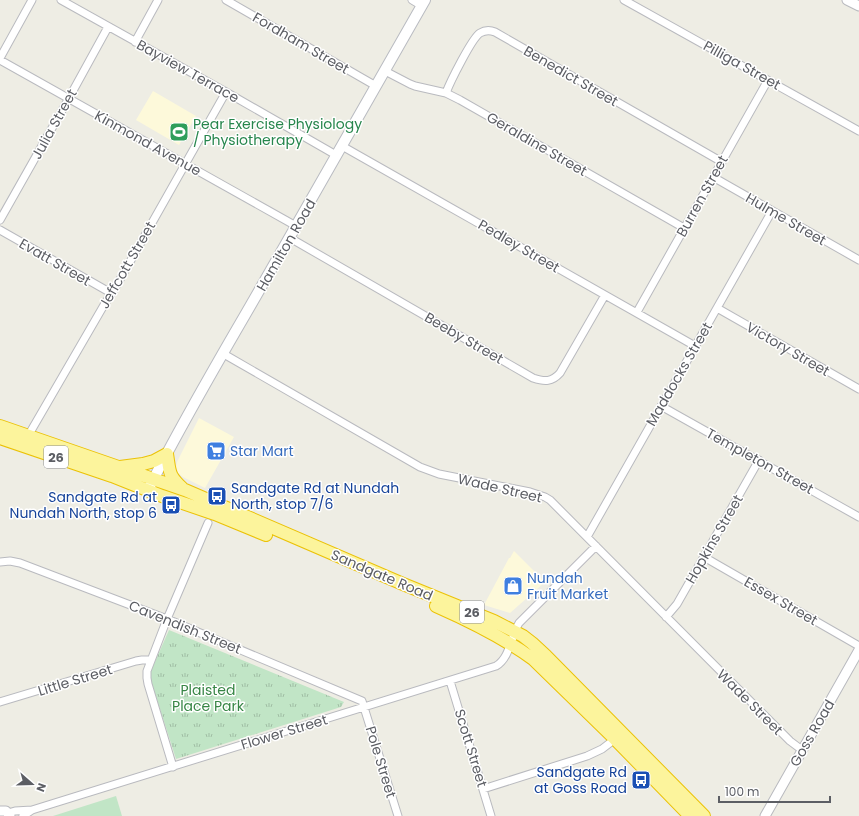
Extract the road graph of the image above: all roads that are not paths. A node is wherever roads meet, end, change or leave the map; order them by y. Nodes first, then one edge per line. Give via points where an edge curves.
1 (32, 0) edge
2 (60, 0) edge
3 (158, 0) edge
4 (226, 0) edge
5 (412, 0) edge
6 (624, 0) edge
7 (847, 0) edge
8 (423, 3) edge
9 (859, 6) edge
10 (108, 26) junction
11 (135, 42) junction
12 (0, 59) edge
13 (385, 71) junction
14 (768, 80) junction
15 (376, 86) junction
16 (226, 92) junction
17 (446, 93) junction
18 (69, 98) junction
19 (859, 131) edge
20 (342, 146) junction
21 (336, 155) junction
22 (722, 162) junction
23 (185, 164) junction
24 (713, 177) junction
25 (772, 211) junction
26 (0, 220) edge
27 (296, 226) junction
28 (684, 228) junction
29 (0, 230) edge
30 (290, 238) junction
31 (859, 260) edge
32 (111, 293) junction
33 (605, 295) junction
34 (717, 308) junction
35 (637, 312) junction
36 (695, 346) junction
37 (222, 353) junction
38 (859, 389) edge
39 (661, 406) junction
40 (0, 426) edge
41 (28, 436) junction
42 (0, 438) edge
43 (167, 454) junction
44 (759, 460) junction
45 (117, 467) junction
46 (151, 485) junction
47 (185, 490) junction
48 (859, 517) edge
49 (208, 523) dead end
50 (587, 537) junction
51 (596, 546) junction
52 (704, 556) junction
53 (0, 562) edge
54 (666, 617) junction
55 (167, 619) junction
56 (514, 631) junction
57 (510, 643) junction
58 (859, 646) edge
59 (859, 650) edge
60 (151, 660) junction
61 (450, 681) junction
62 (0, 702) edge
63 (364, 707) junction
64 (615, 739) junction
65 (802, 750) junction
66 (173, 767) junction
67 (483, 789) junction
68 (32, 810) junction
69 (4, 811) edge
70 (23, 816) edge
71 (398, 816) edge
72 (491, 816) edge
73 (690, 816) edge
74 (704, 816) edge
75 (765, 816) edge

1 - 12 street
2 - 10 street, Bayview Terrace
3 - 11 street
4 - 15 street, Fordham Street
5 - 8 street
6 - 14 street, Pilliga Street
7 - 9 street
8 - 13 main road, Hamilton Road
10 - 11 street, Bayview Terrace
10 - 18 street, Julia Street
11 - 16 street, Bayview Terrace
12 - 18 street, Kinmond Avenue
13 - 15 main road, Hamilton Road
13 - 17 street, Geraldine Street via 415,86
14 - 19 street, Pilliga Street
14 - 22 street, Burren Street
15 - 20 main road, Hamilton Road
16 - 21 street, Bayview Terrace
16 - 23 street, Jeffcott Street
17 - 22 street, Benedict Street via 475,38 487,30 502,36
17 - 28 street, Geraldine Street
18 - 23 street, Kinmond Avenue
18 - 26 street, Julia Street
20 - 21 main road, Hamilton Road
20 - 33 street, Pedley Street
21 - 27 main road, Hamilton Road
22 - 24 street, Burren Street
23 - 27 street, Kinmond Avenue
23 - 32 street, Jeffcott Street
24 - 25 street, Hulme Street
24 - 28 street, Burren Street
25 - 31 street, Hulme Street
25 - 34 street, Maddocks Street
27 - 30 main road, Hamilton Road
28 - 35 street, Burren Street
29 - 32 street, Evatt Street
30 - 33 street, Beeby Street via 533,378 543,381 552,380 560,373
30 - 37 main road, Hamilton Road
32 - 41 street, Jeffcott Street
33 - 35 street, Pedley Street
34 - 36 street, Maddocks Street
34 - 38 street, Victory Street
35 - 36 street, Pedley Street
36 - 39 street, Maddocks Street
37 - 43 main road, Hamilton Road
37 - 50 street, Wade Street via 425,469 545,497
39 - 44 street, Templeton Street
39 - 50 street, Maddocks Street
40 - 41 highway, Sandgate Road / 26
41 - 45 highway, Sandgate Road / 26
42 - 46 highway, Sandgate Road / 26 via 112,476
43 - 45 highway via 143,464
43 - 46 main road, Hamilton Road
43 - 47 highway via 171,475
44 - 48 street, Templeton Street
44 - 52 street, Hopkins Street
45 - 46 highway, Sandgate Road / 26
46 - 47 highway, Sandgate Road / 26
46 - 57 highway, Sandgate Road / 26 via 479,626
47 - 56 highway, Sandgate Road / 26
49 - 55 street
50 - 51 street, Wade Street
51 - 54 street, Wade Street
51 - 56 street
52 - 54 street, Hopkins Street via 677,604
52 - 58 street, Essex Street
53 - 55 street, Cavendish Street via 20,563
54 - 65 street, Wade Street
55 - 60 street
55 - 63 street, Cavendish Street via 359,700
56 - 57 street, Flower Street
56 - 74 highway, Sandgate Road / 26 via 546,656
57 - 61 street, Flower Street via 504,660 499,665
57 - 64 highway, Sandgate Road / 26 via 542,668
59 - 65 street, Goss Road
60 - 62 street, Little Street via 136,661
60 - 66 street via 147,681
61 - 63 street, Flower Street
61 - 67 street, Scott Street
63 - 66 street, Flower Street
63 - 71 street, Pole Street
64 - 67 street via 587,756
64 - 73 highway, Sandgate Road / 26
65 - 75 street, Goss Road
66 - 68 street, Flower Street
67 - 72 street, Scott Street
68 - 69 street, Flower Street
68 - 70 street, Flower Street

